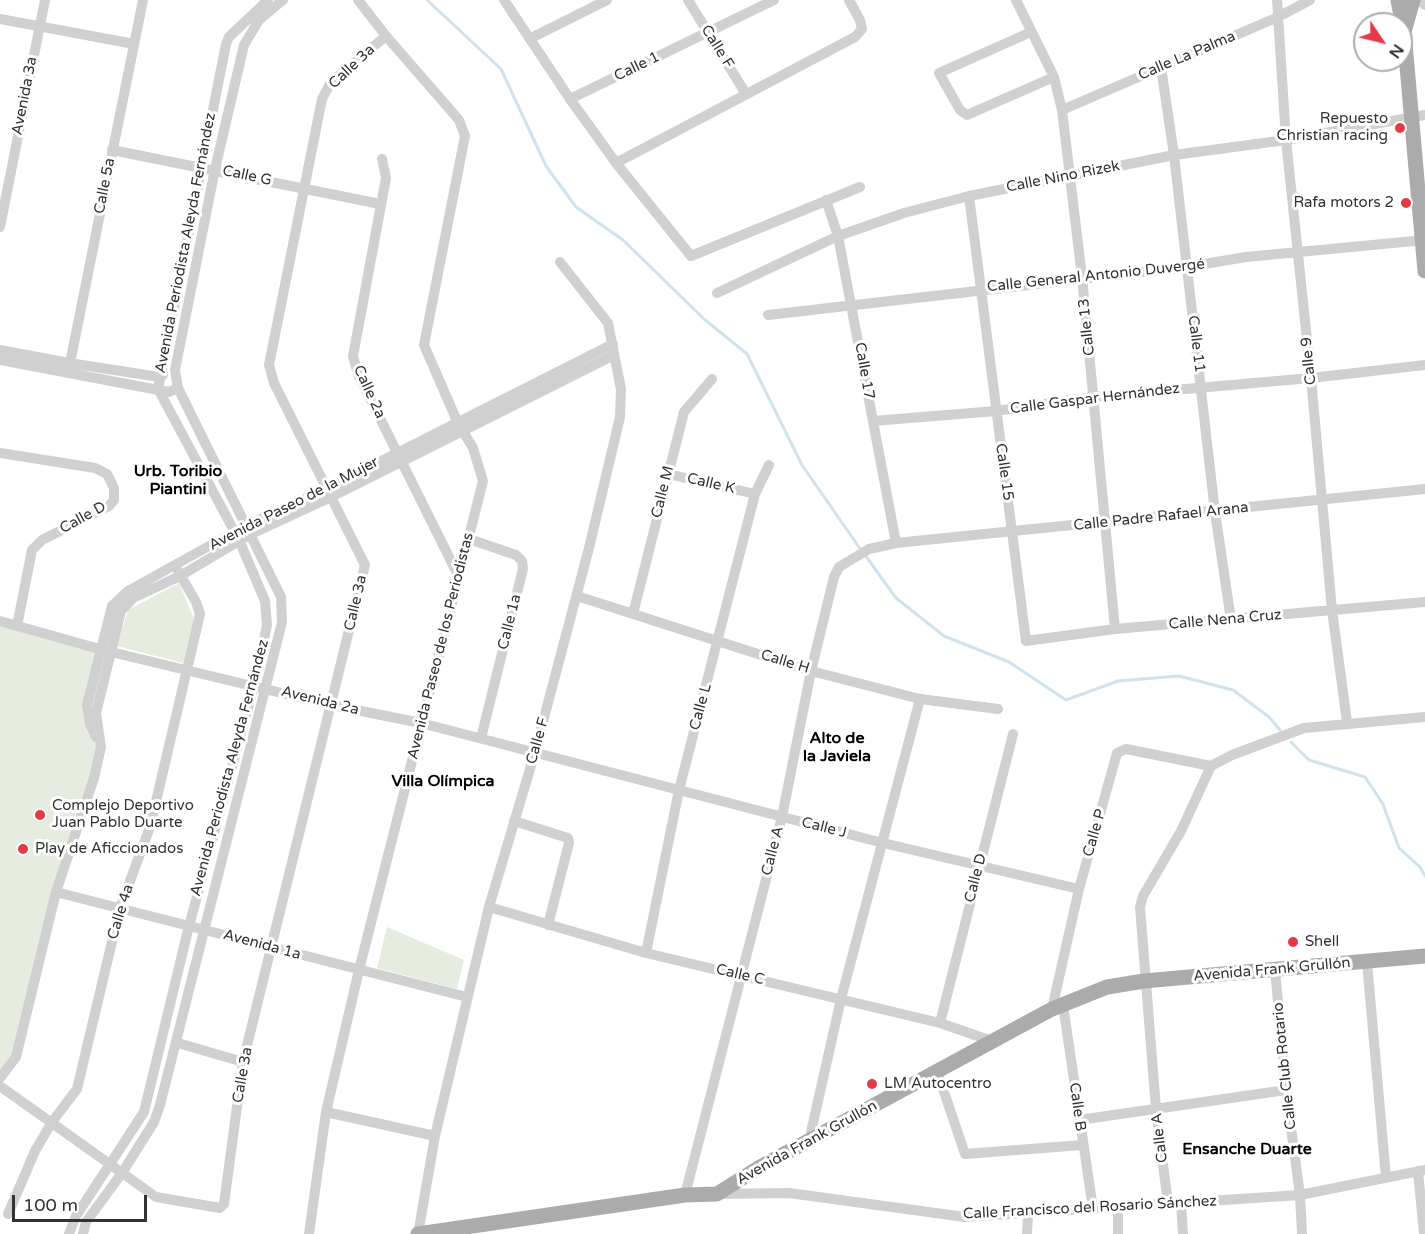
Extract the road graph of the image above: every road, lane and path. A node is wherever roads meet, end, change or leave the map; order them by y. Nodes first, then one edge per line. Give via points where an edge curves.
1 (45, 0) edge
2 (143, 0) edge
3 (268, 0) edge
4 (283, 0) edge
5 (358, 0) edge
6 (504, 0) edge
7 (607, 0) edge
8 (688, 0) edge
9 (774, 0) edge
10 (849, 0) edge
11 (1016, 0) edge
12 (1277, 0) edge
13 (1310, 0) edge
14 (1420, 0) edge
15 (1425, 5) edge
16 (1278, 17) junction
17 (0, 19) edge
18 (39, 27) junction
19 (708, 32) junction
20 (1031, 32) junction
21 (386, 36) junction
22 (531, 38) junction
23 (134, 44) junction
24 (1161, 67) junction
25 (1406, 72) edge
26 (1054, 77) junction
27 (747, 94) junction
28 (570, 99) junction
29 (1062, 110) junction
30 (1425, 115) edge
31 (1409, 117) junction
32 (1286, 140) junction
33 (112, 150) junction
34 (1174, 155) junction
35 (382, 159) dead end
36 (616, 164) junction
37 (202, 167) junction
38 (215, 169) junction
39 (1069, 177) junction
40 (860, 187) dead end
41 (303, 188) junction
42 (969, 196) junction
43 (826, 200) junction
44 (380, 204) junction
45 (0, 227) edge
46 (838, 236) junction
47 (1424, 240) edge
48 (1298, 252) junction
49 (560, 262) dead end
50 (1186, 267) junction
51 (1425, 271) edge
52 (1082, 277) junction
53 (980, 289) junction
54 (717, 293) dead end
55 (852, 305) junction
56 (768, 315) dead end
57 (0, 350) edge
58 (614, 350) junction
59 (0, 360) edge
60 (1425, 364) edge
61 (69, 368) junction
62 (1311, 378) junction
63 (712, 379) dead end
64 (158, 383) junction
65 (177, 384) junction
66 (1201, 387) junction
67 (1094, 397) junction
68 (996, 411) junction
69 (873, 421) junction
70 (460, 426) junction
71 (0, 453) edge
72 (400, 456) junction
73 (769, 465) dead end
74 (668, 474) junction
75 (1425, 489) edge
76 (328, 493) junction
77 (755, 494) junction
78 (1321, 501) junction
79 (1215, 512) junction
80 (1105, 522) junction
81 (1011, 532) junction
82 (242, 533) junction
83 (469, 539) junction
84 (896, 543) junction
85 (177, 571) junction
86 (459, 576) junction
87 (577, 596) junction
88 (1425, 602) edge
89 (1332, 610) junction
90 (633, 614) junction
91 (1231, 620) junction
92 (0, 621) edge
93 (17, 626) junction
94 (1115, 629) junction
95 (1026, 641) joint
96 (719, 642) junction
97 (107, 650) junction
98 (188, 670) junction
99 (811, 671) junction
100 (254, 686) junction
101 (267, 688) junction
102 (920, 699) junction
103 (331, 705) junction
104 (998, 710) dead end
105 (1425, 717) edge
106 (1347, 722) junction
107 (421, 723) junction
108 (1013, 734) dead end
109 (481, 738) junction
110 (535, 752) junction
111 (1211, 766) junction
112 (679, 790) junction
113 (782, 817) junction
114 (514, 821) junction
115 (883, 843) junction
116 (979, 864) junction
117 (1079, 889) junction
118 (56, 892) junction
119 (489, 907) junction
120 (120, 908) junction
121 (189, 926) junction
122 (548, 926) junction
123 (205, 930) junction
124 (272, 948) junction
125 (646, 953) junction
126 (1425, 956) edge
127 (1367, 962) junction
128 (1275, 969) junction
129 (359, 970) junction
130 (742, 975) junction
131 (1144, 981) junction
132 (467, 997) junction
133 (841, 999) junction
134 (1058, 1007) junction
135 (940, 1023) junction
136 (992, 1041) junction
137 (178, 1043) junction
138 (243, 1062) junction
139 (937, 1071) junction
140 (0, 1078) edge
141 (0, 1086) edge
142 (1286, 1090) junction
143 (1156, 1109) junction
144 (326, 1112) junction
145 (1079, 1120) junction
146 (52, 1122) junction
147 (435, 1136) junction
148 (812, 1140) junction
149 (1082, 1145) junction
150 (111, 1163) junction
151 (1421, 1171) edge
152 (122, 1173) junction
153 (1386, 1178) junction
154 (717, 1194) junction
155 (685, 1195) junction
156 (1300, 1195) junction
157 (1181, 1203) junction
158 (1168, 1204) junction
159 (1118, 1208) junction
160 (1093, 1209) junction
161 (8, 1215) dead end
162 (1028, 1215) junction
163 (69, 1234) edge
164 (83, 1234) edge
165 (309, 1234) edge
166 (418, 1234) edge
167 (1027, 1234) edge
168 (1118, 1234) edge
169 (1183, 1234) edge
170 (1302, 1234) edge
171 (1424, 1234) edge

1 - 18 street, Avenida 3a
2 - 23 street, Calle 5a
3 - 37 street, Avenida Periodista Aleyda Fernández via 229,37
4 - 38 street, Avenida Periodista Aleyda Fernández via 259,20 244,45
5 - 21 street
6 - 22 street
7 - 22 street
8 - 19 street, Calle F
9 - 19 street, Calle 1
10 - 27 street via 862,29 855,37
11 - 20 street, Calle 13
12 - 16 street, Calle 9
13 - 16 street, Calle La Palma
14 - 15 street
16 - 24 street, Calle La Palma
16 - 32 street, Calle 9
17 - 18 street
18 - 23 street
18 - 45 street, Avenida 3a
19 - 27 street, Calle F
19 - 28 street, Calle 1
20 - 26 street, Calle 13
20 - 26 street via 939,73 960,110 967,115
21 - 41 street, Calle 3a via 331,82 322,99
21 - 70 street, Avenida Paseo de los Periodistas via 459,120 465,136 424,345
22 - 28 street
23 - 33 street, Calle 5a
24 - 29 street, Calle La Palma
24 - 34 street, Calle 11
25 - 31 main road
26 - 29 street, Calle 13
27 - 36 street
28 - 36 street
29 - 39 street, Calle 13
30 - 31 street, Calle Nino Rizek
31 - 32 street, Calle Nino Rizek
31 - 47 main road
32 - 34 street, Calle Nino Rizek
32 - 48 street, Calle 9
33 - 37 street, Calle G
33 - 61 street, Calle 5a
34 - 39 street, Calle Nino Rizek
34 - 50 street, Calle 11
35 - 44 street, Calle 2a via 386,178
36 - 43 street via 692,256
37 - 38 street, Calle G
37 - 64 street, Avenida Periodista Aleyda Fernández
38 - 41 street, Calle G
38 - 65 street, Avenida Periodista Aleyda Fernández via 175,360
39 - 42 street, Calle Nino Rizek
39 - 52 street, Calle 13
40 - 43 street
41 - 44 street, Calle G
41 - 76 street, Calle 3a via 269,365
42 - 46 street, Calle Nino Rizek
42 - 53 street, Calle 15
43 - 46 street, Calle 17
44 - 72 street, Calle 2a via 353,356 358,374
46 - 54 street, Calle Nino Rizek
46 - 55 street, Calle 17
47 - 48 street, Calle General Antonio Duvergé
47 - 51 main road
48 - 50 street, Calle General Antonio Duvergé
48 - 62 street, Calle 9
49 - 58 street, Calle F via 608,322
50 - 52 street, Calle General Antonio Duvergé
50 - 66 street, Calle 11
52 - 53 street, Calle General Antonio Duvergé
52 - 67 street, Calle 13
53 - 55 street, Calle General Antonio Duvergé
53 - 68 street, Calle 15
55 - 56 street, Calle General Antonio Duvergé
55 - 69 street, Calle 17
57 - 61 street
58 - 70 street, Avenida Paseo de la Mujer
58 - 87 street, Calle F via 621,389 620,417
59 - 61 street
60 - 62 street, Calle Gaspar Hernández
61 - 64 street
62 - 66 street, Calle Gaspar Hernández
62 - 78 street, Calle 9
63 - 74 street, Calle M via 684,412
64 - 65 street via 169,392
64 - 82 street, Avenida Periodista Aleyda Fernández
65 - 82 street, Avenida Periodista Aleyda Fernández
66 - 67 street, Calle Gaspar Hernández
66 - 79 street, Calle 11
67 - 68 street, Calle Gaspar Hernández
67 - 80 street, Calle 13
68 - 69 street, Calle Gaspar Hernández
68 - 81 street, Calle 15
69 - 84 street, Calle 17
70 - 72 street, Avenida Paseo de la Mujer
70 - 83 street, Avenida Paseo de los Periodistas via 473,448 483,481
71 - 93 street, Calle D via 95,468 107,474 114,488 114,500 109,506 42,540 32,550
72 - 76 street, Avenida Paseo de la Mujer
72 - 86 street, Calle 2a
73 - 77 street, Calle L
74 - 77 street, Calle K
74 - 90 street, Calle M
75 - 78 street, Calle Padre Rafael Arana
76 - 82 street, Avenida Paseo de la Mujer
76 - 103 street, Calle 3a via 365,566
77 - 96 street, Calle L
78 - 79 street, Calle Padre Rafael Arana
78 - 89 street, Calle 9
79 - 80 street, Calle Padre Rafael Arana
79 - 91 street, Calle 11
80 - 81 street, Calle Padre Rafael Arana
80 - 94 street, Calle 13
81 - 84 street, Calle Padre Rafael Arana
81 - 95 street, Calle 15
82 - 85 street, Avenida Paseo de la Mujer
82 - 100 street, Avenida Periodista Aleyda Fernández via 267,612
82 - 101 street, Avenida Periodista Aleyda Fernández via 281,597 283,609
83 - 86 street, Avenida Paseo de los Periodistas
83 - 109 street, Calle 1a via 516,555 523,570
84 - 99 street, Calle A via 869,549 839,567
85 - 97 street, Avenida Paseo de la Mujer via 128,591 112,606
85 - 98 street, Calle 4a via 200,614
86 - 107 street, Avenida Paseo de los Periodistas
87 - 90 street, Calle H
87 - 110 street, Calle F
88 - 89 street, Calle Nena Cruz
89 - 91 street, Calle Nena Cruz
89 - 106 street, Calle 9
90 - 96 street, Calle H
91 - 94 street, Calle Nena Cruz
92 - 93 street, Avenida 2a
93 - 97 street, Avenida 2a
94 - 95 street, Calle Nena Cruz
96 - 99 street, Calle H
96 - 112 street, Calle L
97 - 98 street, Avenida 2a
97 - 118 street, Avenida Paseo de la Mujer via 87,705 100,747 94,778
98 - 100 street, Avenida 2a
98 - 120 street, Calle 4a via 150,827
99 - 102 street, Calle H
99 - 113 street, Calle A
100 - 101 street, Avenida 2a
100 - 121 street, Avenida Periodista Aleyda Fernández
101 - 103 street, Avenida 2a
101 - 123 street, Avenida Periodista Aleyda Fernández
102 - 104 street, Calle H
102 - 115 street
103 - 107 street, Avenida 2a
103 - 124 street, Calle 3a
105 - 106 street
106 - 111 street via 1287,734
107 - 109 street, Avenida 2a
107 - 129 street, Avenida Paseo de los Periodistas
108 - 116 street, Calle D
109 - 110 street, Avenida 2a
110 - 112 street, Calle J
110 - 114 street, Calle F
111 - 117 street, Calle P via 1119,750
111 - 131 street, Calle A via 1181,831 1140,902
112 - 113 street, Calle J
112 - 125 street, Calle L
113 - 115 street, Calle J
113 - 130 street, Calle A
114 - 119 street, Calle F
114 - 122 street via 568,838
115 - 116 street, Calle J
115 - 133 street
116 - 117 street, Calle J
116 - 135 street, Calle D
117 - 134 street, Calle P
118 - 120 street, Avenida 1a
118 - 140 street, Avenida Paseo de la Mujer via 16,1057
119 - 122 street, Calle C
119 - 132 street, Calle F
120 - 121 street, Avenida 1a
120 - 146 street, Calle 4a via 77,1089
121 - 123 street, Avenida 1a
121 - 150 street, Avenida Periodista Aleyda Fernández via 144,1112
122 - 125 street, Calle C
123 - 124 street, Avenida 1a
123 - 137 street, Avenida Periodista Aleyda Fernández
124 - 129 street, Avenida 1a
124 - 138 street, Calle 3a
125 - 130 street, Calle C
126 - 127 main road, Avenida Frank Grullón
127 - 128 main road, Avenida Frank Grullón
127 - 153 street
128 - 131 main road, Avenida Frank Grullón
128 - 142 street, Calle Club Rotario
129 - 132 street, Avenida 1a
129 - 144 street, Avenida Paseo de los Periodistas
130 - 133 street, Calle C
130 - 155 street, Calle A
131 - 134 main road, Avenida Frank Grullón via 1107,987
131 - 143 street, Calle A
132 - 147 street, Calle F
133 - 135 street, Calle C
133 - 148 street
134 - 136 main road, Avenida Frank Grullón
134 - 145 street, Calle B
135 - 136 street, Calle C
136 - 139 main road, Avenida Frank Grullón
137 - 138 street
137 - 152 street, Avenida Periodista Aleyda Fernández via 157,1114
138 - 152 street, Calle 3a via 224,1204 220,1208 156,1197
139 - 148 main road, Avenida Frank Grullón
139 - 149 street via 965,1154
141 - 146 street
142 - 143 street
142 - 156 street, Calle Club Rotario
143 - 145 street
143 - 158 street, Calle A
144 - 147 street
144 - 165 street, Avenida Paseo de los Periodistas
145 - 149 street, Calle B
146 - 150 street
146 - 161 street, Calle 4a via 23,1174
147 - 166 street, Calle F
148 - 154 main road, Avenida Frank Grullón
149 - 160 street, Calle B
150 - 152 street
150 - 163 street, Avenida Periodista Aleyda Fernández via 76,1216
151 - 153 street, Calle Francisco del Rosario Sánchez
151 - 171 street
152 - 164 street, Avenida Periodista Aleyda Fernández via 86,1222
153 - 156 street, Calle Francisco del Rosario Sánchez
154 - 155 main road, Avenida Frank Grullón
154 - 162 street, Calle Francisco del Rosario Sánchez via 789,1193 965,1217
155 - 166 main road, Avenida Frank Grullón
156 - 157 street, Calle Francisco del Rosario Sánchez
156 - 170 street, Calle Club Rotario
157 - 158 street, Calle Francisco del Rosario Sánchez
157 - 169 street
158 - 159 street, Calle Francisco del Rosario Sánchez
159 - 160 street, Calle Francisco del Rosario Sánchez
159 - 168 street
160 - 162 street, Calle Francisco del Rosario Sánchez
162 - 167 street

